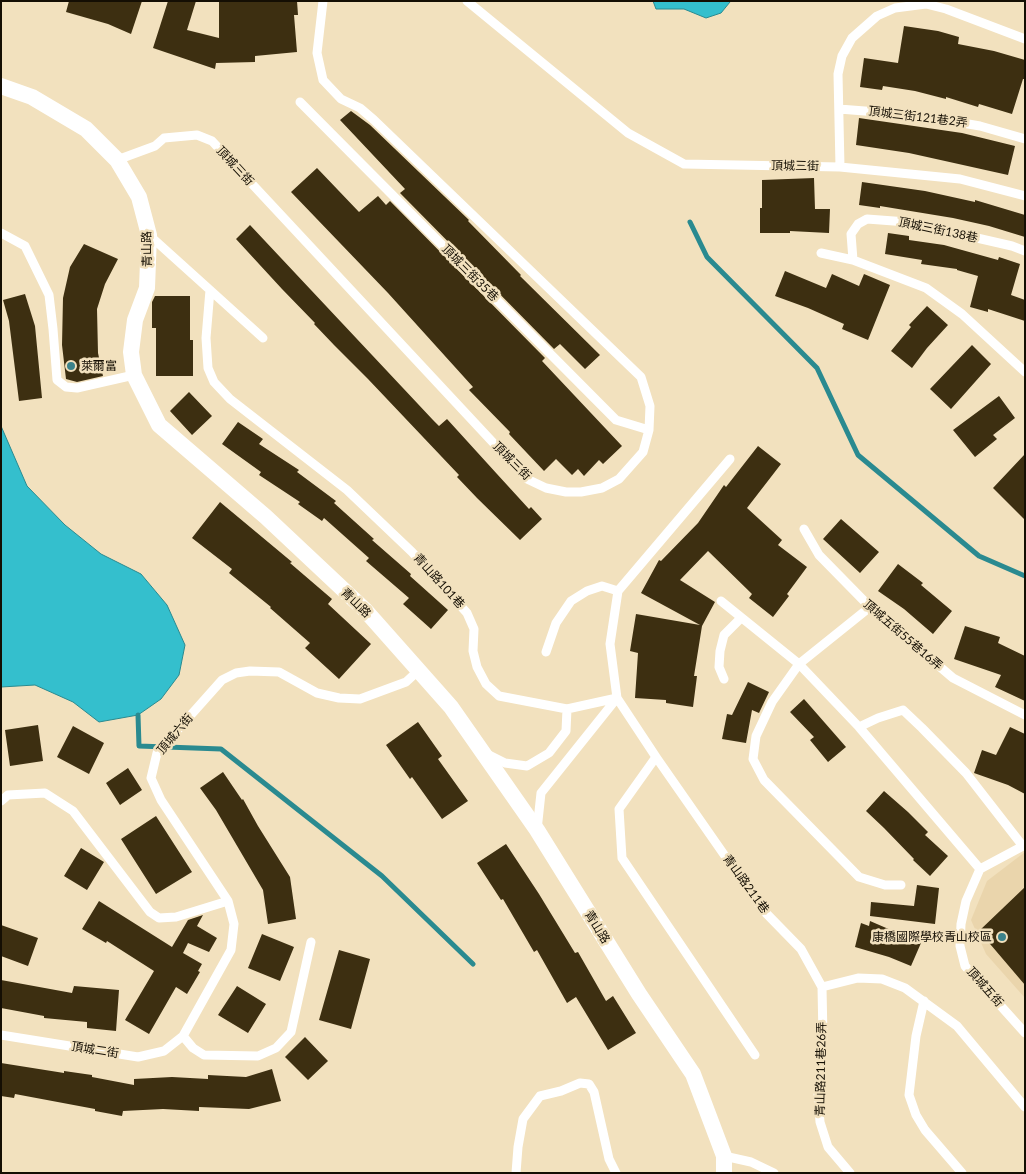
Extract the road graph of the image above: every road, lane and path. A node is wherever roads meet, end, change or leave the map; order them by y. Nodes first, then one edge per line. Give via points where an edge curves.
1 (323, 1) edge
2 (467, 1) edge
3 (1025, 39) edge
4 (1, 86) edge
5 (300, 102) dead end
6 (839, 109) junction
7 (1025, 139) edge
8 (117, 160) junction
9 (840, 167) junction
10 (1025, 196) edge
11 (1, 233) edge
12 (149, 235) junction
13 (1025, 251) edge
14 (821, 253) dead end
15 (853, 260) junction
16 (210, 290) junction
17 (263, 338) dead end
18 (1025, 372) edge
19 (134, 375) junction
20 (649, 430) junction
21 (730, 459) dead end
22 (804, 529) dead end
23 (618, 591) junction
24 (721, 601) dead end
25 (870, 606) junction
26 (741, 618) junction
27 (546, 652) dead end
28 (800, 664) junction
29 (419, 670) junction
30 (724, 679) dead end
31 (617, 698) junction
32 (567, 710) junction
33 (1025, 715) edge
34 (859, 727) junction
35 (483, 753) junction
36 (656, 758) junction
37 (1, 801) edge
38 (537, 830) junction
39 (1023, 845) edge
40 (980, 869) junction
41 (901, 884) dead end
42 (228, 901) junction
43 (311, 942) dead end
44 (822, 987) junction
45 (924, 1001) junction
46 (1025, 1033) edge
47 (1, 1034) edge
48 (183, 1036) junction
49 (755, 1055) dead end
50 (1025, 1107) edge
51 (724, 1156) junction
52 (516, 1173) edge
53 (616, 1173) edge
54 (724, 1173) edge
55 (774, 1173) edge
56 (850, 1173) edge
57 (962, 1173) edge

1 - 20 lane, 頂城三街 via 316,53 323,80 341,99 360,108 374,120 641,377 650,406
2 - 9 lane, 頂城三街 via 628,133 684,164
3 - 6 lane via 946,8 926,4 896,8 877,16 852,38 842,56 838,74
4 - 8 street, 青山路 via 32,97 86,129
5 - 20 lane, 頂城三街35巷 via 616,420
6 - 7 lane, 頂城三街121巷2弄 via 916,115 980,126
6 - 9 lane
8 - 12 street, 青山路 via 139,197
8 - 20 lane, 頂城三街 via 156,146 164,138 197,135 212,141 527,479 546,488 566,492 602,488 618,479 643,452
9 - 10 lane, 頂城三街 via 960,179
11 - 19 lane via 25,246 49,296 56,380 66,387 77,388
12 - 16 lane
12 - 19 street, 青山路 via 147,288 135,320 131,352
13 - 15 lane, 頂城三街138巷 via 907,222 867,219 858,224 851,234
14 - 15 lane
15 - 18 lane via 926,288 962,314
16 - 17 lane
16 - 32 lane, 青山路101巷 via 206,338 208,368 214,382 230,399 348,490 412,552 467,613 474,629 473,651 477,667 486,684 499,696
19 - 29 street, 青山路 via 159,425 266,517 358,603
21 - 23 lane
22 - 25 lane, 頂城五街55巷16弄 via 819,555
23 - 27 lane via 602,586 571,601 556,623
23 - 31 lane via 610,644
24 - 26 lane
25 - 28 lane
25 - 33 lane, 頂城五街55巷16弄 via 953,678
26 - 28 lane
26 - 30 lane via 724,635 719,667
28 - 34 lane
28 - 41 lane via 772,702 756,736 753,759 764,780 859,877 885,885
29 - 35 street, 青山路 via 451,707
29 - 42 lane, 頂城六街 via 406,682 360,699 316,693 279,672 236,673 222,680 157,753 152,778 161,800
31 - 32 lane, 青山路101巷
31 - 36 lane, 青山路211巷
31 - 38 lane via 541,793
32 - 35 lane via 566,731 549,753 527,766 505,763
34 - 39 lane via 903,710 966,773
34 - 40 lane
35 - 38 street, 青山路
36 - 44 lane, 青山路211巷 via 762,909 801,949
36 - 49 lane via 618,809 622,858
37 - 42 lane via 8,795 45,793 73,810 150,912 159,918 176,917
38 - 51 street, 青山路 via 693,1074
39 - 40 lane
40 - 46 lane, 頂城五街 via 966,901 961,924 960,946 965,966
42 - 48 lane, 頂城六街 via 234,924 231,950
43 - 48 lane via 291,1032 276,1048 258,1056 204,1054 193,1048
44 - 45 lane via 858,978 882,979 905,988
44 - 56 lane, 青山路211巷26弄 via 820,1122 828,1147
45 - 50 lane via 956,1026
45 - 57 lane via 909,1095 925,1130
47 - 48 lane, 頂城二街 via 138,1057 164,1051
51 - 54 street, 青山路
51 - 55 lane via 751,1162
52 - 53 lane via 523,1119 540,1096 580,1083 589,1084 594,1092 609,1159

